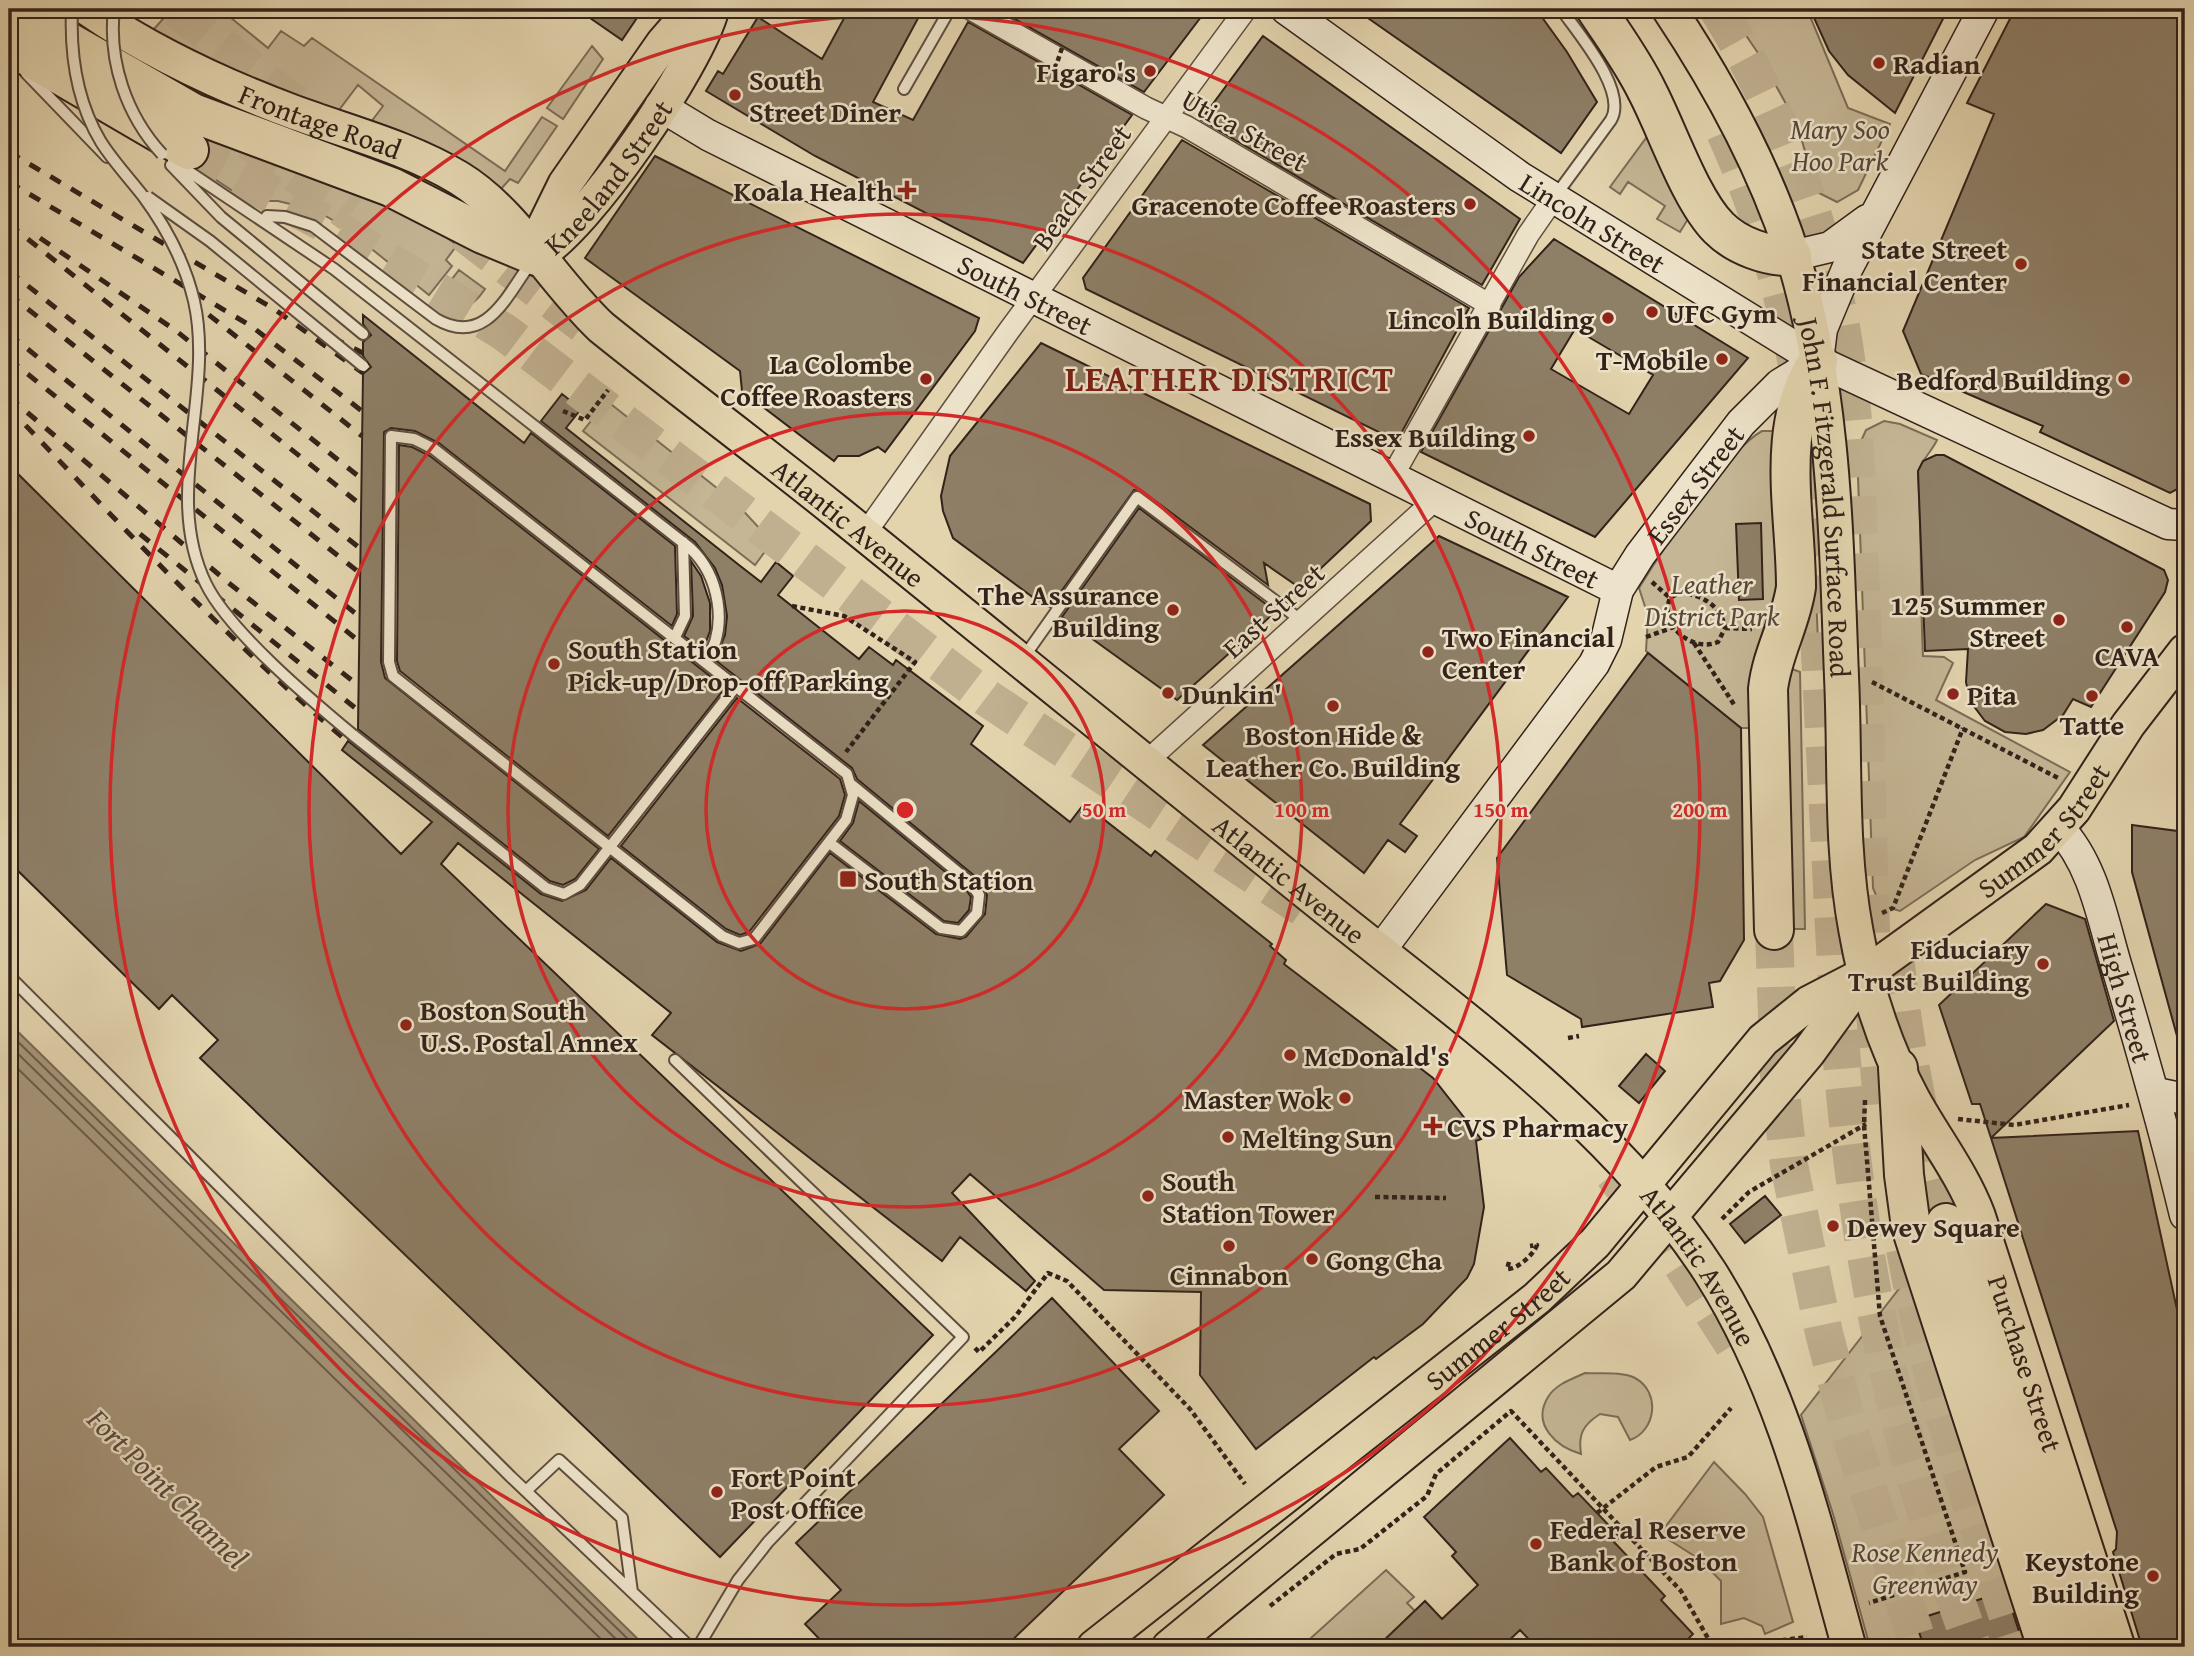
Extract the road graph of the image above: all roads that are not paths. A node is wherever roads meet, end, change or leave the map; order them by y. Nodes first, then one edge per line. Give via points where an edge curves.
1 (11, 9) edge
2 (72, 9) edge
3 (88, 9) edge
4 (114, 9) edge
5 (699, 9) edge
6 (712, 9) edge
7 (950, 9) edge
8 (971, 9) edge
9 (1246, 9) edge
10 (1286, 9) edge
11 (1561, 9) edge
12 (1596, 9) edge
13 (1669, 9) edge
14 (1984, 9) edge
15 (9, 45) edge
16 (9, 57) edge
17 (904, 89) dead end
18 (660, 106) junction
19 (1166, 117) junction
20 (175, 152) junction
21 (128, 178) junction
22 (1553, 199) junction
23 (1879, 206) junction
24 (267, 216) dead end
25 (536, 256) junction
26 (1792, 256) junction
27 (1035, 298) junction
28 (1490, 305) junction
29 (363, 334) dead end
30 (1818, 361) junction
31 (363, 366) dead end
32 (1392, 477) junction
33 (1436, 499) junction
34 (2179, 530) edge
35 (864, 535) junction
36 (683, 542) junction
37 (1618, 590) junction
38 (1302, 621) junction
39 (675, 637) junction
40 (2185, 652) edge
41 (1021, 660) junction
42 (706, 661) junction
43 (737, 685) junction
44 (1146, 762) junction
45 (852, 785) junction
46 (2059, 828) junction
47 (831, 844) junction
48 (609, 847) junction
49 (1774, 930) tunnel mouth
50 (1380, 951) junction
51 (1866, 974) junction
52 (9, 976) edge
53 (675, 1060) dead end
54 (1898, 1068) junction
55 (2143, 1099) junction
56 (2185, 1099) edge
57 (1644, 1184) junction
58 (2185, 1214) edge
59 (1671, 1217) junction
60 (1945, 1223) tunnel mouth
61 (526, 1491) junction
62 (632, 1592) junction
63 (690, 1647) edge
64 (698, 1647) edge
65 (1094, 1647) edge
66 (1169, 1647) edge
67 (1849, 1647) edge
68 (2047, 1647) edge
69 (2083, 1647) edge
70 (2118, 1647) edge

1 - 25 highway via 193,113 391,187
2 - 21 lane, bridge via 74,59 82,97 101,141
3 - 25 main road, Frontage Road via 160,53 222,83 446,171 492,202
4 - 20 lane, bridge via 116,56 125,95 136,119
5 - 25 main road, Kneeland Street via 663,43 571,174 547,218
6 - 18 main road, Kneeland Street via 699,46
7 - 17 lane
8 - 19 street, Utica Street
9 - 19 street, Beach Street
10 - 22 main road, Lincoln Street
11 - 22 lane via 1610,83 1616,106 1611,120
12 - 26 highway via 1646,88 1698,197 1718,228 1767,254
13 - 26 main road, John F. Fitzgerald Surface Road via 1742,134
14 - 23 main road
15 - 20 highway
16 - 21 lane, bridge
18 - 25 main road, Kneeland Street via 584,214 560,240
18 - 27 main road, South Street via 708,135
19 - 27 street, Beach Street
19 - 28 street, Utica Street
20 - 29 lane via 221,217
20 - 36 lane
21 - 31 lane, bridge
21 - 48 lane, bridge via 175,248 196,313 198,354 188,513 192,543 214,599 353,735 552,892 564,894 575,889
22 - 28 street
22 - 30 main road, Lincoln Street
23 - 26 main road via 1842,242
23 - 30 main road via 1830,306
24 - 25 lane via 313,226 436,319 462,329 485,323
25 - 35 main road, Atlantic Avenue via 601,327
26 - 30 main road, John F. Fitzgerald Surface Road
27 - 32 main road, South Street
27 - 35 street, Beach Street
28 - 32 street
30 - 34 main road, Lincoln Street
30 - 37 main road, Essex Street via 1780,384 1741,423
30 - 49 highway via 1803,383 1793,418 1796,587 1768,689
30 - 51 main road, John F. Fitzgerald Surface Road via 1833,493 1851,893
32 - 33 main road, South Street
33 - 37 main road, South Street
33 - 38 street, East Street
35 - 41 main road, Atlantic Avenue
36 - 39 lane via 685,616
36 - 42 lane via 706,565 715,588 717,634
37 - 50 main road, Essex Street via 1606,640 1594,664
38 - 41 lane via 1137,497
38 - 44 street, East Street
39 - 42 lane
39 - 48 lane via 434,449 414,439 391,436 391,672
40 - 46 main road, Summer Street via 2128,725 2094,783
41 - 44 main road, Atlantic Avenue
42 - 43 lane
43 - 45 lane via 838,764
43 - 48 lane
44 - 50 main road, Atlantic Avenue
45 - 47 lane via 852,808
45 - 47 lane via 971,883 979,895 977,913 961,931 941,928
46 - 51 main road, Summer Street via 2018,865
46 - 55 main road, High Street via 2088,874
47 - 48 lane via 765,928 754,939 739,943 722,936
50 - 57 main road, Atlantic Avenue via 1549,1092
51 - 54 main road, Purchase Street
51 - 57 main road, Summer Street via 1809,1003 1763,1040
51 - 59 main road, Summer Street via 1808,1053
52 - 61 lane
53 - 64 lane via 963,1337 768,1542 738,1580
54 - 68 highway via 1911,1227
54 - 70 main road, Purchase Street via 1972,1200
55 - 56 main road
55 - 58 main road, High Street
57 - 59 main road, Atlantic Avenue
57 - 65 main road, Summer Street via 1595,1243 1537,1298
59 - 66 main road, Summer Street via 1621,1275
59 - 67 main road, Atlantic Avenue via 1721,1291 1772,1390 1808,1497
60 - 69 highway
61 - 62 lane
61 - 62 lane via 559,1460 622,1518
62 - 63 lane

